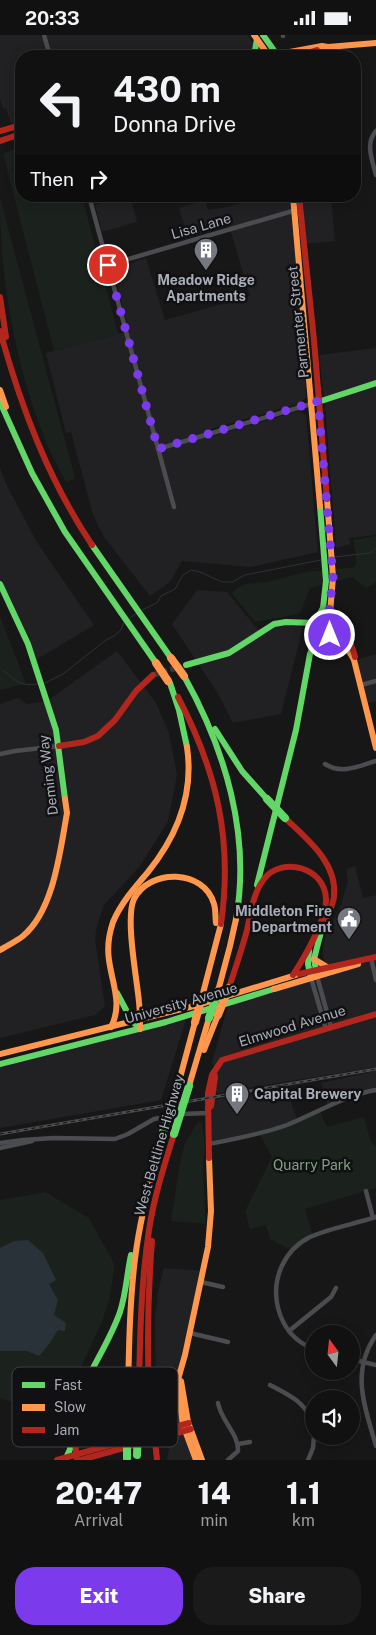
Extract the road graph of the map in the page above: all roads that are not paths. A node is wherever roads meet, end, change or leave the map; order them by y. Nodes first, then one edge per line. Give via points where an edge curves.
1 (44, 35) edge
2 (258, 36) edge
3 (376, 43) edge
4 (328, 47) junction
5 (48, 50) edge
6 (256, 50) edge
7 (268, 50) edge
8 (302, 50) edge
9 (318, 50) edge
10 (15, 127) edge
11 (0, 131) edge
12 (376, 131) edge
13 (15, 136) edge
14 (0, 141) edge
15 (376, 175) edge
16 (91, 202) edge
17 (295, 202) edge
18 (298, 202) edge
19 (297, 210) junction
20 (108, 265) junction
21 (0, 297) edge
22 (0, 331) edge
23 (13, 380) junction
24 (376, 383) edge
25 (0, 390) edge
26 (0, 402) edge
27 (315, 403) junction
28 (158, 449) junction
29 (22, 451) junction
30 (174, 507) dead end
31 (329, 566) junction
32 (0, 584) edge
33 (315, 623) junction
34 (329, 625) junction
35 (266, 628) junction
36 (312, 635) junction
37 (324, 639) junction
38 (186, 665) tunnel mouth
39 (356, 666) junction
40 (153, 675) tunnel mouth
41 (376, 681) edge
42 (169, 682) junction
43 (360, 685) junction
44 (201, 705) junction
45 (59, 746) junction
46 (376, 748) edge
47 (0, 754) edge
48 (376, 761) edge
49 (325, 764) dead end
50 (254, 904) junction
51 (309, 947) junction
52 (0, 950) edge
53 (371, 958) edge
54 (314, 959) junction
55 (211, 963) junction
56 (327, 967) junction
57 (313, 974) junction
58 (293, 975) junction
59 (376, 980) edge
60 (116, 991) junction
61 (376, 1014) edge
62 (136, 1020) junction
63 (111, 1027) junction
64 (329, 1028) junction
65 (140, 1029) junction
66 (0, 1054) edge
67 (196, 1062) junction
68 (0, 1064) edge
69 (376, 1090) edge
70 (208, 1111) junction
71 (38, 1139) junction
72 (0, 1143) edge
73 (209, 1144) junction
74 (0, 1148) edge
75 (366, 1191) dead end
76 (154, 1205) junction
77 (375, 1218) edge
78 (141, 1222) junction
79 (201, 1282) junction
80 (223, 1287) dead end
81 (336, 1288) dead end
82 (289, 1331) junction
83 (190, 1333) junction
84 (376, 1335) edge
85 (228, 1342) dead end
86 (305, 1344) edge
87 (360, 1361) edge
88 (363, 1362) junction
89 (376, 1365) edge
90 (95, 1367) edge
91 (129, 1367) edge
92 (140, 1367) edge
93 (149, 1367) edge
94 (178, 1385) edge
95 (270, 1385) dead end
96 (178, 1394) edge
97 (218, 1403) dead end
98 (305, 1408) edge
99 (187, 1427) junction
100 (178, 1428) edge
101 (178, 1430) edge
102 (250, 1442) dead end
103 (238, 1444) junction
104 (313, 1445) edge
105 (376, 1446) edge
106 (71, 1447) edge
107 (116, 1447) edge
108 (156, 1447) edge
109 (66, 1458) junction
110 (78, 1458) edge
111 (57, 1460) edge
112 (157, 1460) edge
113 (196, 1460) edge
114 (202, 1460) edge
115 (228, 1460) edge
116 (308, 1460) edge

1 - 5 street
2 - 6 main road
2 - 7 main road
3 - 4 main road
4 - 8 main road
4 - 9 main road
10 - 11 main road
12 - 15 street via 370,147
13 - 14 main road
16 - 20 street
17 - 19 main road, Parmenter Street
18 - 19 main road, Parmenter Street
19 - 20 street, Lisa Lane
19 - 27 main road, Parmenter Street
20 - 28 street
21 - 23 main road
22 - 23 main road
23 - 44 main road, bridge via 60,493
24 - 27 main road
25 - 29 main road
26 - 29 main road
27 - 28 street
27 - 31 main road, Parmenter Street
28 - 30 street
29 - 42 main road, bridge via 65,532
31 - 33 main road, Parmenter Street via 324,607
31 - 34 main road, Parmenter Street via 333,588
32 - 45 main road, Deming Way via 24,635
33 - 34 main road via 321,620
33 - 35 main road via 280,622
33 - 36 main road via 311,628
34 - 37 main road via 330,635
34 - 39 main road via 350,640
35 - 36 main road via 294,624
35 - 38 main road via 229,653
36 - 37 main road
37 - 39 main road via 345,646
37 - 50 main road via 313,647 310,654 296,730
39 - 43 main road
40 - 45 main road via 141,683 101,734 88,741
41 - 43 street
42 - 55 main road via 202,748 220,813 226,867 220,931
42 - 60 main road via 189,751 187,799 168,845 115,918 108,953
43 - 46 main road
44 - 54 main road, bridge via 242,771 327,862 335,891
44 - 67 main road, West Beltline Highway, bridge via 229,783 240,869 234,930
45 - 47 street
45 - 52 main road, Deming Way via 67,806 49,897 32,928 19,940
48 - 49 street via 344,770
50 - 51 main road via 263,881 274,870 293,866 312,873 322,885 326,904
50 - 67 main road, bridge via 229,988
51 - 57 main road via 308,958
51 - 58 main road
53 - 56 main road, University Avenue
53 - 57 main road, University Avenue via 341,970
53 - 59 street
54 - 56 main road
54 - 57 main road
55 - 62 main road via 217,912 205,889 176,875 146,884 132,902 130,913
55 - 78 main road, West Beltline Highway, bridge
56 - 57 main road, University Avenue
57 - 58 main road, University Avenue
57 - 64 street
57 - 65 main road, University Avenue
58 - 62 main road, University Avenue via 198,1005
60 - 62 main road
60 - 63 main road via 116,1016
61 - 64 main road, Elmwood Avenue
62 - 63 main road, University Avenue
62 - 65 main road
63 - 66 main road, University Avenue
64 - 70 main road, Elmwood Avenue via 226,1059 216,1068
65 - 68 main road, University Avenue
67 - 76 main road, West Beltline Highway, bridge
69 - 73 street via 361,1093 276,1128
70 - 71 street via 154,1119 115,1139
70 - 73 main road
71 - 72 street
71 - 74 street
73 - 79 main road via 211,1211
75 - 77 street
76 - 92 main road, West Beltline Highway, bridge via 144,1268
76 - 93 main road via 148,1292
77 - 82 street via 313,1236 285,1260 276,1291 280,1316
78 - 90 main road via 135,1234 120,1311
78 - 91 main road, West Beltline Highway, bridge via 135,1259
79 - 80 street
79 - 83 main road
81 - 82 street via 331,1297
82 - 86 street
83 - 85 street
83 - 94 main road
84 - 88 street
87 - 88 street
88 - 89 street
88 - 105 street via 361,1389
95 - 98 street via 298,1400
96 - 99 main road
97 - 103 street
99 - 100 main road
99 - 101 main road
99 - 113 main road
99 - 114 main road
102 - 103 street
103 - 115 street via 238,1451
104 - 116 street
106 - 109 main road
107 - 110 main road
108 - 112 main road
109 - 110 main road
109 - 111 main road

